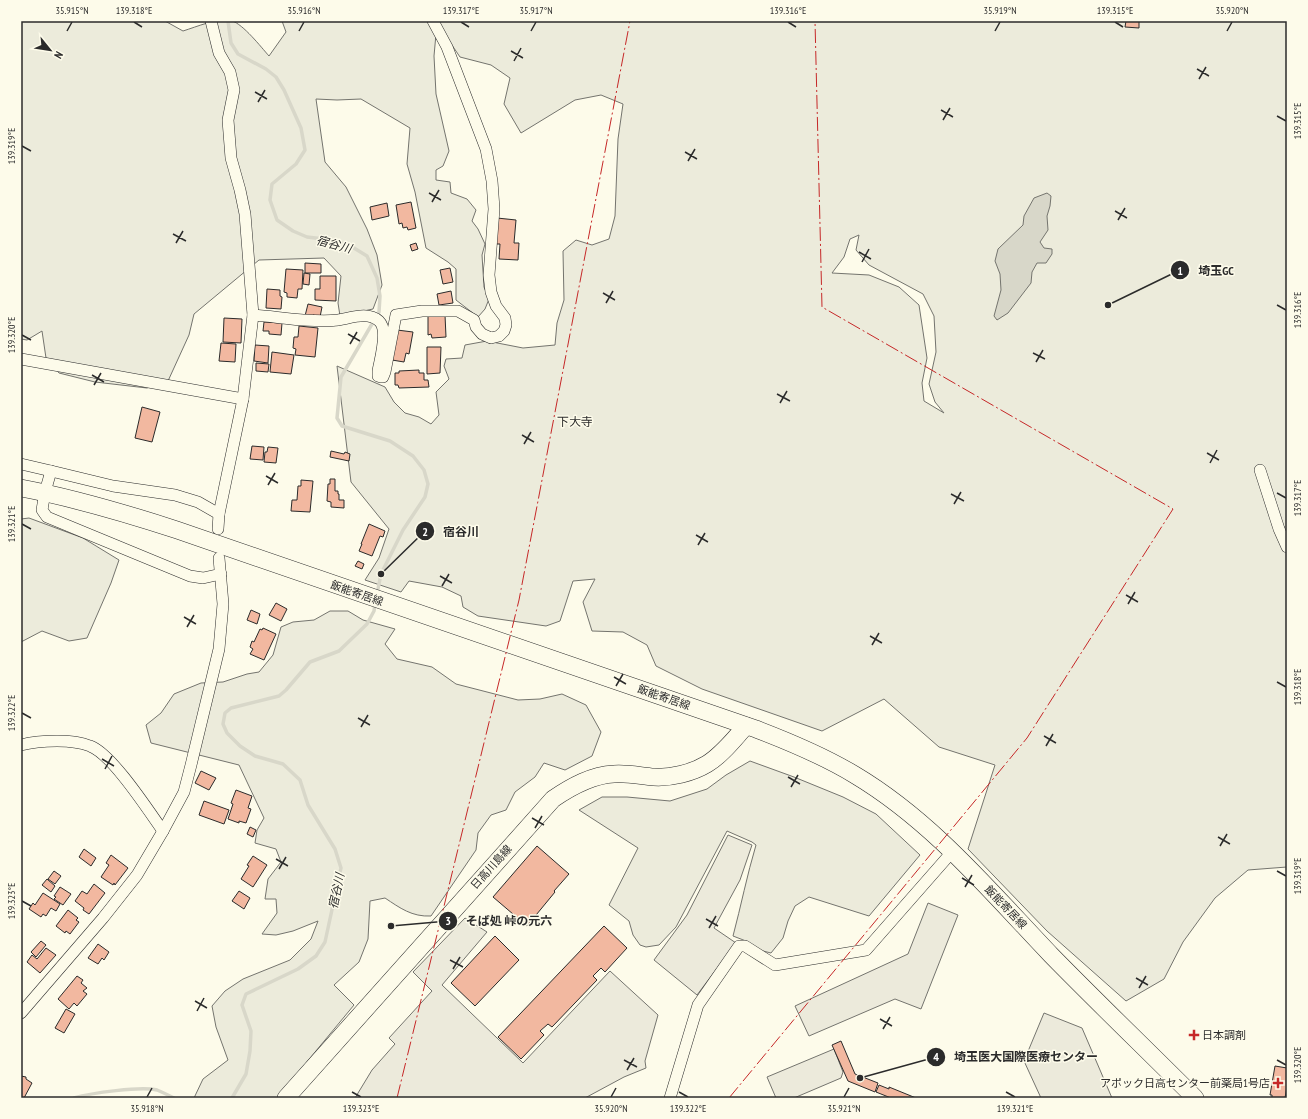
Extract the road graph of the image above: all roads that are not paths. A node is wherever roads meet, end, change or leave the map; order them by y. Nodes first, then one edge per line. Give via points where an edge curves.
1 (211, 21) edge
2 (433, 21) edge
3 (253, 315) junction
4 (21, 359) edge
5 (243, 399) junction
6 (21, 464) edge
7 (1260, 470) dead end
8 (51, 471) junction
9 (21, 488) edge
10 (45, 492) junction
11 (219, 514) junction
12 (218, 529) dead end
13 (1287, 547) edge
14 (219, 558) dead end
15 (221, 574) junction
16 (746, 726) junction
17 (21, 745) edge
18 (163, 831) junction
19 (952, 852) junction
20 (21, 1013) edge
21 (286, 1098) edge
22 (670, 1098) edge
23 (1195, 1098) edge

1 - 3 street via 219,53 230,72 234,90 228,128 231,158 245,214
2 - 3 street via 448,47 486,149 494,209 489,275 493,299 505,318 504,331 500,336 491,338 482,334 474,320 458,311 422,311 396,315 385,372 381,377 378,376 378,371 384,330 380,322 371,317 325,321
3 - 5 street
4 - 5 street
5 - 11 street
6 - 8 street
7 - 13 street
8 - 10 street
8 - 11 street via 113,486 181,496
9 - 10 main road, 飯能寄居線
10 - 15 street via 42,510 47,517 190,576 203,578
10 - 16 main road, 飯能寄居線 via 139,518
11 - 12 street
14 - 15 street
15 - 18 street via 223,604 219,649 184,792
16 - 19 main road, 飯能寄居線 via 801,747 856,776 906,811
16 - 21 main road, 日高川島線 via 706,765 666,776 603,776 577,784 553,799
17 - 18 street via 72,741 92,746 107,757 123,776
18 - 20 street via 137,875
19 - 22 street via 866,950 774,964 744,946 739,946 698,1005
19 - 23 main road, 飯能寄居線 via 1109,1014

